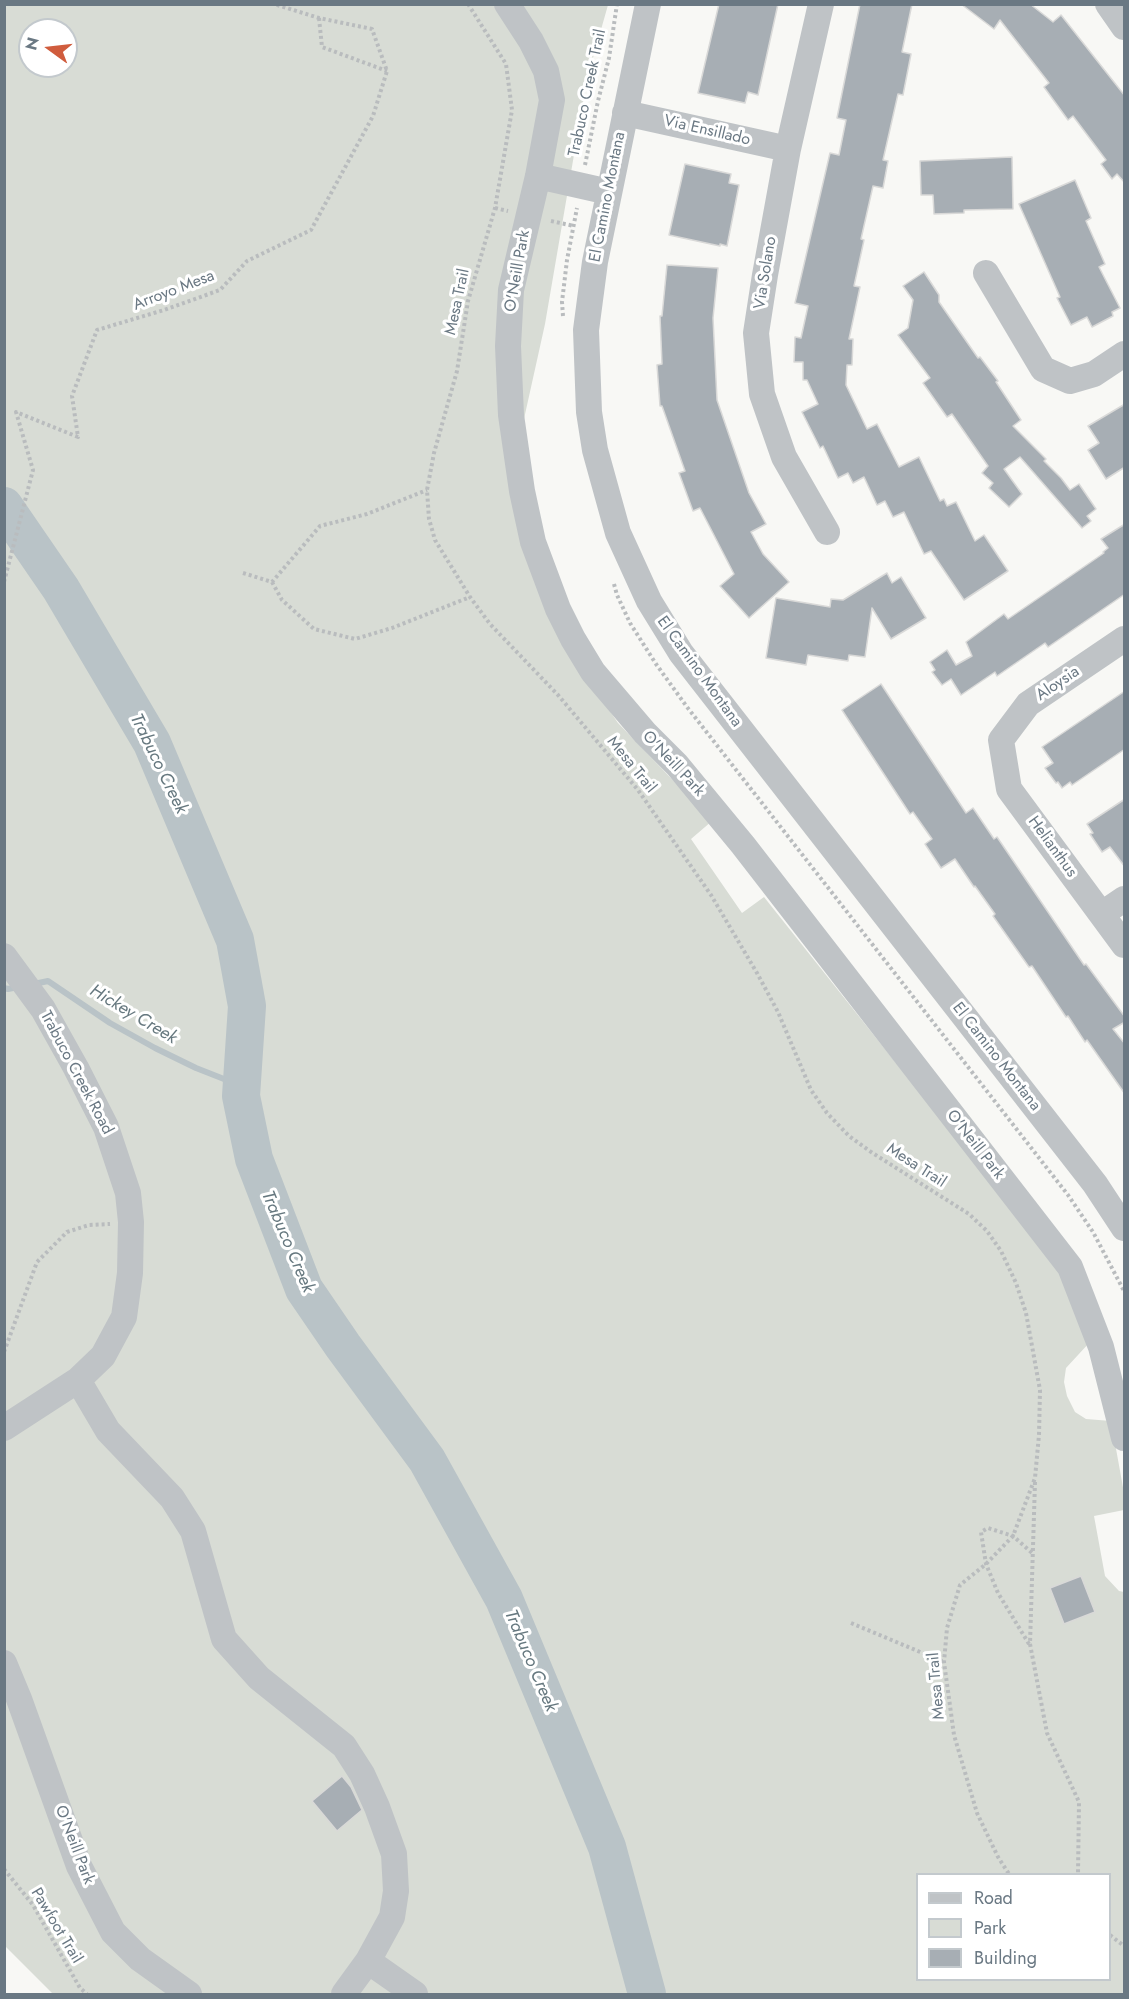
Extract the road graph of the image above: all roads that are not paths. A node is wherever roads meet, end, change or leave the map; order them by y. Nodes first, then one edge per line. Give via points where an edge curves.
1 (507, 4) edge
2 (648, 4) edge
3 (821, 4) edge
4 (1108, 4) edge
5 (1125, 27) edge
6 (625, 113) junction
7 (788, 149) junction
8 (538, 176) junction
9 (609, 192) junction
10 (986, 273) dead end
11 (1125, 354) edge
12 (827, 532) dead end
13 (1125, 639) edge
14 (1001, 740) joint
15 (1125, 899) edge
16 (1102, 914) junction
17 (1125, 945) edge
18 (11, 964) edge
19 (1125, 1228) edge
20 (78, 1380) junction
21 (4, 1428) edge
22 (1125, 1438) edge
23 (4, 1663) edge
24 (369, 1961) junction
25 (189, 1995) edge
26 (344, 1995) edge
27 (415, 1995) edge

1 - 8 street, O'Neill Park via 546,70 552,100
2 - 6 street, El Camino Montana
3 - 7 street, Via Solano
4 - 5 street
6 - 7 street, Via Ensillado
6 - 9 street, El Camino Montana
7 - 12 street, Via Solano via 756,333 762,394 784,457
8 - 9 street
8 - 22 street, O'Neill Park via 511,290 511,415 533,542 558,609 593,672 743,845 1070,1267 1101,1347
9 - 19 street, El Camino Montana via 589,294 589,412 595,450 618,533 649,601 710,692 1095,1184
10 - 11 street via 1043,369 1070,381 1094,374
13 - 14 street, Aloysia via 1028,704
14 - 16 street, Helianthus via 1009,789
15 - 16 street
16 - 17 street, Helianthus
18 - 20 street, Trabuco Creek Road via 76,1068 106,1127 128,1192 130,1273 124,1317 103,1356
20 - 21 street, Trabuco Creek Road
20 - 24 street via 108,1431 172,1498 193,1531 224,1639 259,1678 344,1746 362,1774 394,1854 396,1891 392,1917
23 - 25 street, O'Neill Park via 79,1866 113,1932 140,1959
24 - 26 street
24 - 27 street

